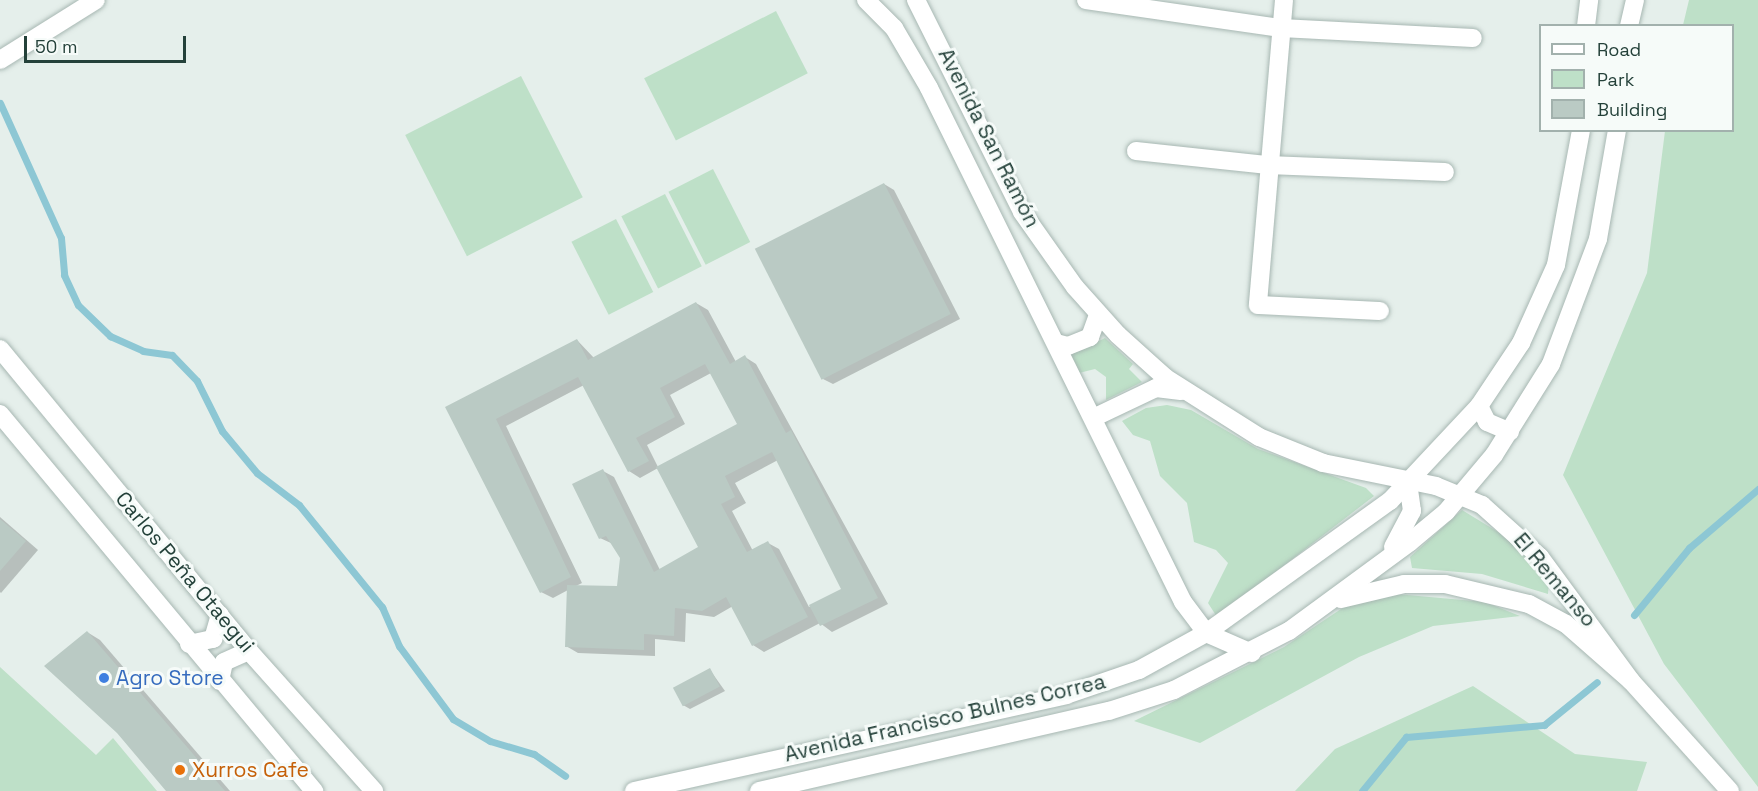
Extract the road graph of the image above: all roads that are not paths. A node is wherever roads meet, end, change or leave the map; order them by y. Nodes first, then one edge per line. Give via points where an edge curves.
1 (96, 0) edge
2 (866, 0) edge
3 (916, 0) edge
4 (1086, 0) edge
5 (1284, 0) edge
6 (1589, 0) edge
7 (1635, 0) edge
8 (1586, 24) edge
9 (1629, 24) edge
10 (1281, 28) junction
11 (1473, 38) dead end
12 (0, 60) edge
13 (1581, 132) edge
14 (1617, 132) edge
15 (1136, 151) dead end
16 (1268, 165) junction
17 (1445, 171) dead end
18 (1380, 310) dead end
19 (1098, 315) junction
20 (1056, 343) junction
21 (0, 349) edge
22 (1188, 393) junction
23 (1479, 406) junction
24 (0, 414) edge
25 (1093, 418) junction
26 (1510, 432) junction
27 (1408, 483) junction
28 (1462, 495) junction
29 (1384, 561) junction
30 (1327, 603) junction
31 (220, 615) junction
32 (1206, 633) junction
33 (189, 644) junction
34 (249, 651) junction
35 (1252, 653) junction
36 (219, 681) junction
37 (1631, 681) junction
38 (314, 791) edge
39 (374, 791) edge
40 (634, 791) edge
41 (759, 791) edge
42 (1730, 791) edge

1 - 12 street
2 - 20 street, Avenida San Ramón via 894,28 918,67
3 - 19 street, Avenida San Ramón via 1022,212
4 - 10 street
5 - 10 street
6 - 8 street
7 - 9 street
10 - 11 street
10 - 16 street
13 - 23 street, Avenida Francisco Bulnes Correa via 1556,265 1521,343
14 - 26 street, Avenida Francisco Bulnes Correa via 1608,196 1586,282 1551,364
15 - 16 street
16 - 17 street
16 - 18 street via 1258,305
19 - 20 street via 1090,338 1068,346
19 - 22 street, Avenida San Ramón
20 - 25 street, Avenida San Ramón
21 - 31 street, Carlos Peña Otaegui
22 - 25 street via 1156,388
22 - 27 street, Avenida San Ramón via 1291,451
23 - 26 street via 1486,422
23 - 27 street, Avenida Francisco Bulnes Correa
24 - 33 street, Carlos Peña Otaegui
25 - 32 street, Avenida San Ramón via 1183,602
26 - 28 street, Avenida Francisco Bulnes Correa
27 - 28 street, Avenida San Ramón
27 - 29 street via 1412,512
27 - 32 street, Avenida Francisco Bulnes Correa via 1368,518
28 - 29 street, Avenida Francisco Bulnes Correa
28 - 37 street, El Remanso via 1509,525 1539,557
29 - 30 street, Avenida Francisco Bulnes Correa
30 - 35 street, Avenida Francisco Bulnes Correa
30 - 37 street, El Remanso via 1404,584 1487,590 1566,624
31 - 33 street via 213,639
31 - 34 street, Carlos Peña Otaegui
32 - 35 street, Avenida San Ramón
32 - 40 street, Avenida Francisco Bulnes Correa via 1139,670 1066,695
33 - 36 street, Carlos Peña Otaegui
34 - 36 street via 224,662
34 - 39 street, Carlos Peña Otaegui
35 - 41 street, Avenida Francisco Bulnes Correa via 1174,690 1109,711
36 - 38 street, Carlos Peña Otaegui
37 - 42 street, El Remanso

